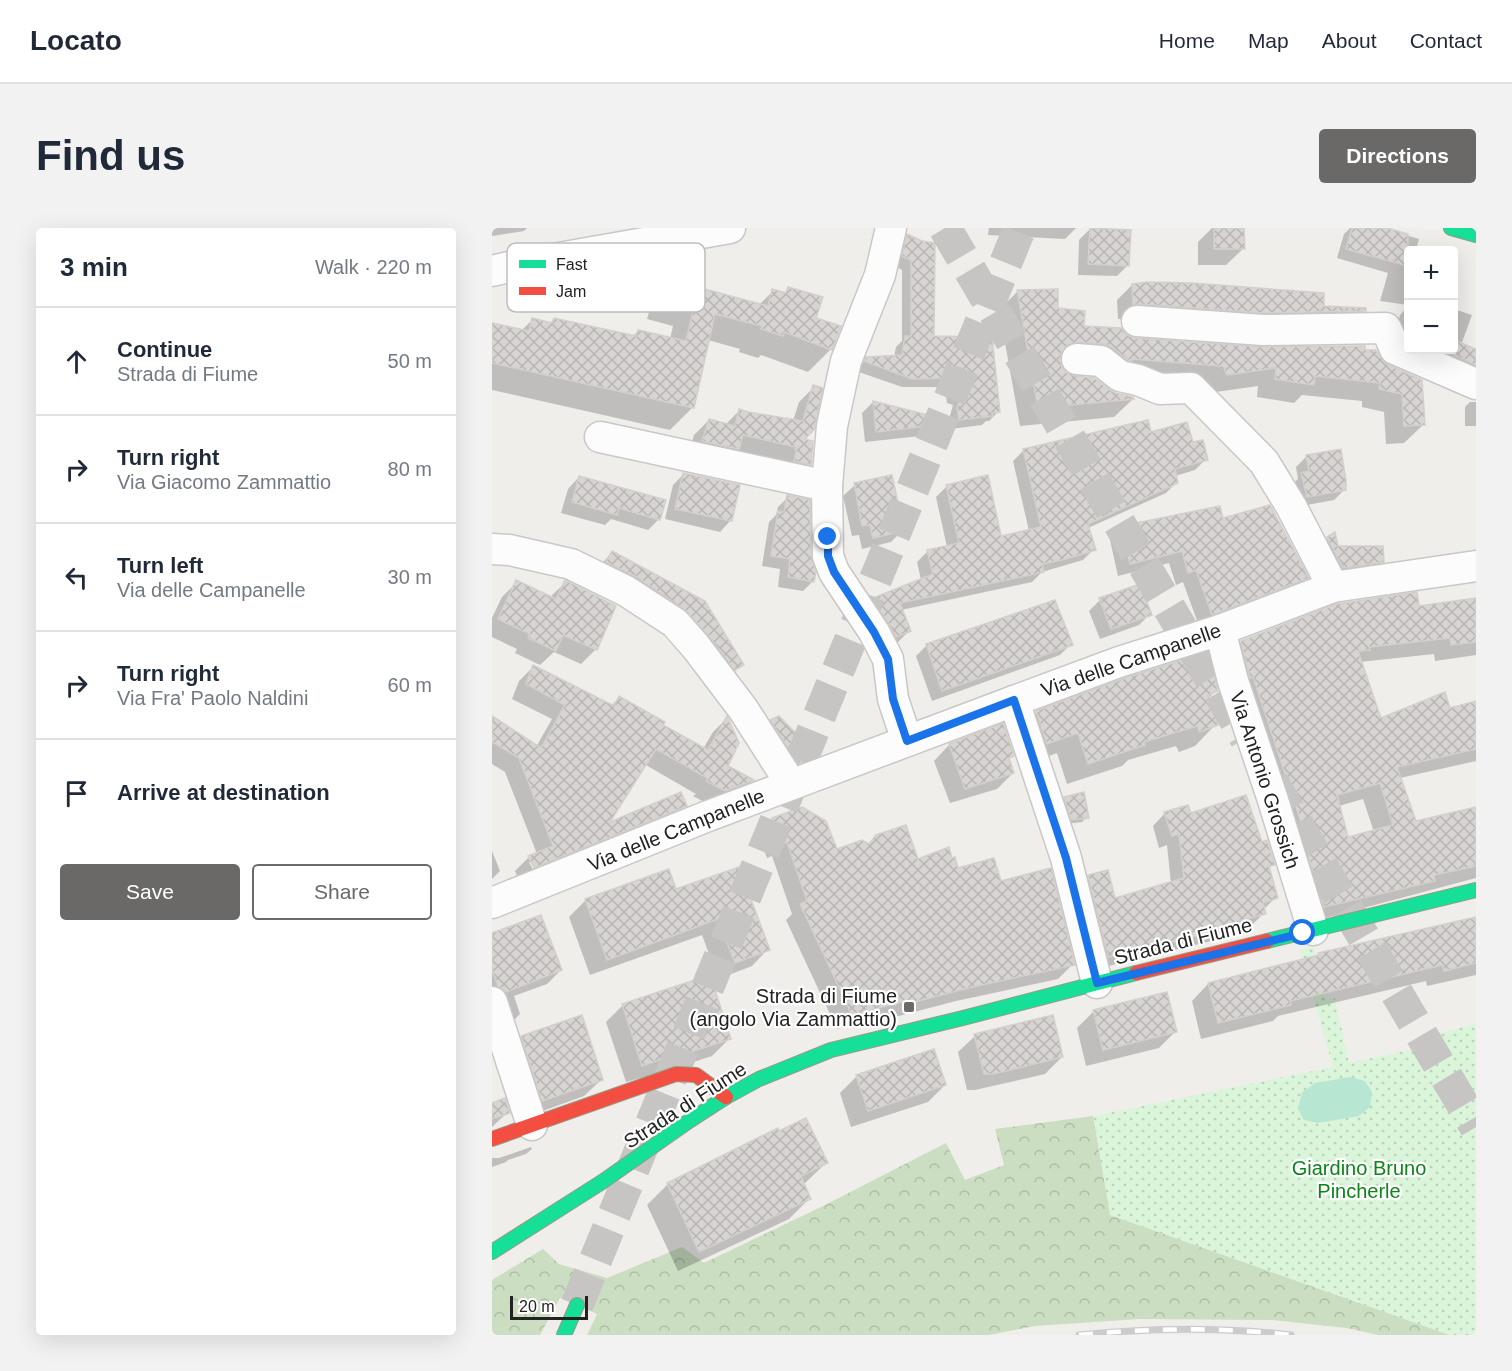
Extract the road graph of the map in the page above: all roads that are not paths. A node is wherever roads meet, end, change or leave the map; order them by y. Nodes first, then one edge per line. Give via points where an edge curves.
1 (730, 228) edge
2 (891, 228) edge
3 (1451, 228) edge
4 (1476, 235) edge
5 (644, 243) edge
6 (507, 267) edge
7 (492, 271) edge
8 (1137, 321) dead end
9 (1077, 358) dead end
10 (1476, 384) edge
11 (600, 437) dead end
12 (827, 486) junction
13 (492, 549) edge
14 (1476, 566) edge
15 (1333, 587) junction
16 (1220, 630) junction
17 (1014, 700) junction
18 (907, 741) junction
19 (791, 784) junction
20 (1476, 890) edge
21 (492, 903) edge
22 (1313, 930) junction
23 (1097, 983) junction
24 (492, 1002) edge
25 (726, 1097) junction
26 (532, 1125) junction
27 (492, 1138) edge
28 (492, 1252) edge
29 (577, 1305) tunnel mouth
30 (564, 1335) edge

1 - 5 street
2 - 12 street via 880,275 846,361 832,426
3 - 4 main road
6 - 7 street
8 - 10 street via 1263,330 1386,328 1395,349
9 - 15 street via 1101,361 1120,376 1160,389 1191,388 1264,462
11 - 12 street
12 - 18 street via 828,556 888,659 893,699
13 - 19 street via 571,564 626,591 675,622 743,709
14 - 15 street, Via delle Campanelle
15 - 16 street, Via delle Campanelle
16 - 17 street, Via delle Campanelle
16 - 22 street, Via Antonio Grossich
17 - 18 street, Via delle Campanelle
17 - 23 street via 1066,858
18 - 19 street, Via delle Campanelle
19 - 21 street, Via delle Campanelle
20 - 22 main road, Strada di Fiume
22 - 23 main road, Strada di Fiume
23 - 25 main road, Strada di Fiume via 831,1050
24 - 26 street
25 - 26 main road via 696,1075 676,1074
25 - 28 main road, Strada di Fiume
26 - 27 main road
29 - 30 main road

